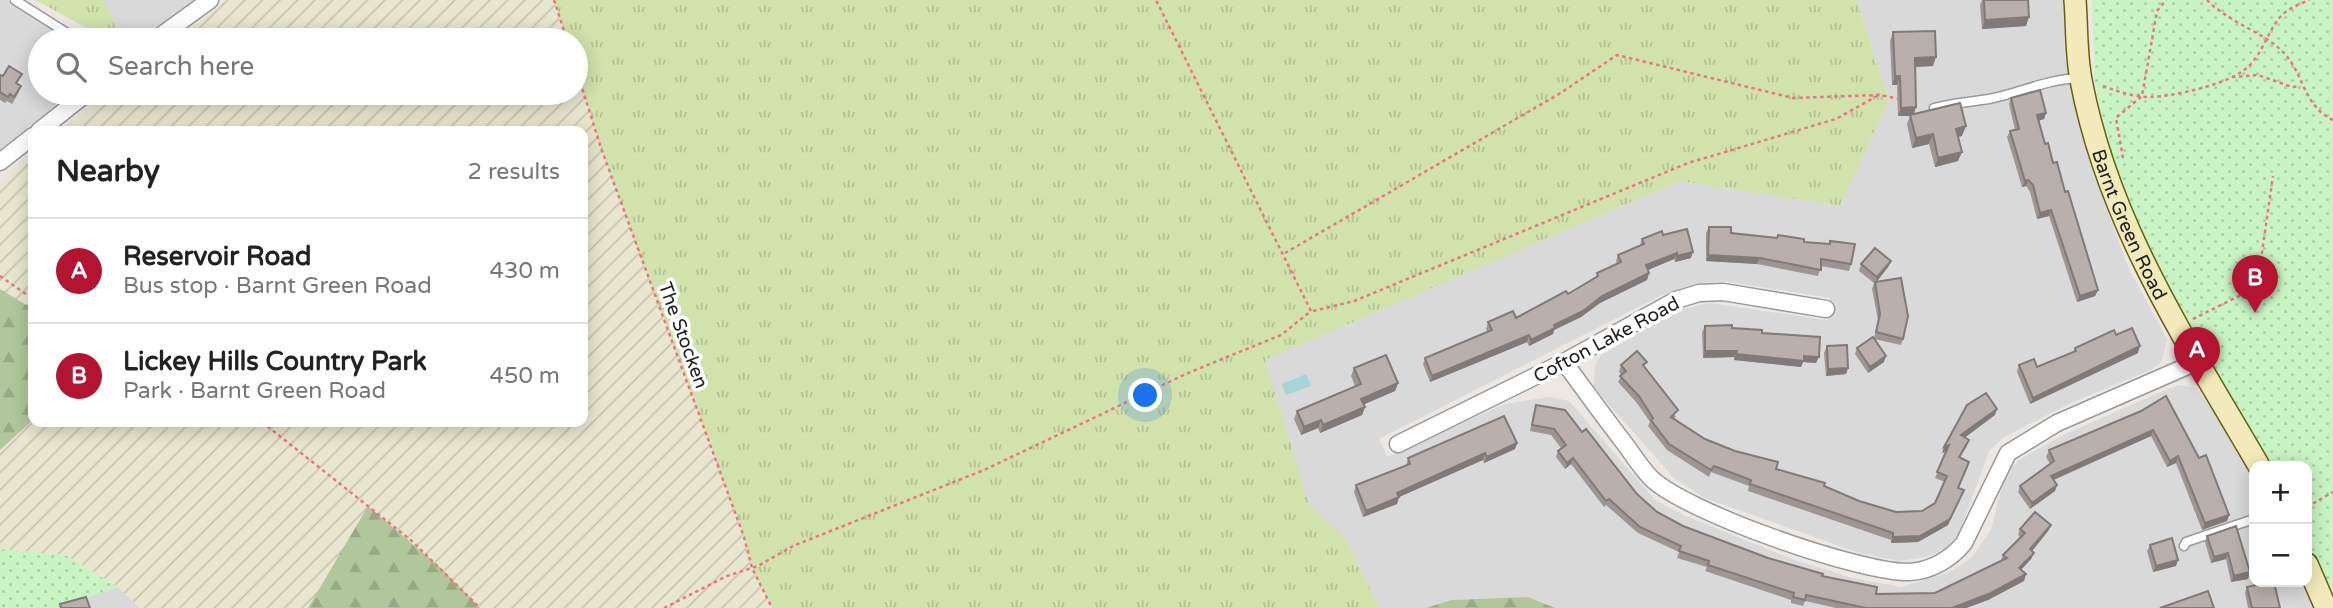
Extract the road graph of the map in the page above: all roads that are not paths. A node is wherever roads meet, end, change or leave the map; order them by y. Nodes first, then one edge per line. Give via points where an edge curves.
1 (15, 0) edge
2 (210, 0) edge
3 (2075, 0) edge
4 (59, 28) edge
5 (172, 28) edge
6 (2080, 78) junction
7 (73, 105) edge
8 (1934, 108) edge
9 (45, 126) edge
10 (28, 140) edge
11 (0, 162) edge
12 (1826, 309) dead end
13 (2199, 361) junction
14 (1564, 362) junction
15 (1398, 444) dead end
16 (2256, 461) edge
17 (2249, 521) edge
18 (2184, 546) dead end
19 (2312, 576) edge
20 (2326, 608) edge

1 - 4 lane
2 - 5 street
3 - 6 main road, Barnt Green Road
6 - 8 lane
6 - 13 main road, Barnt Green Road via 2116,202 2151,281
7 - 9 street
10 - 11 street
12 - 14 street, Cofton Lake Road via 1723,292 1699,293 1676,300
13 - 14 street via 2057,423 2008,453 1965,543 1934,566 1912,572 1875,570 1840,560 1681,500 1651,478
13 - 16 main road, Barnt Green Road
14 - 15 street, Cofton Lake Road
17 - 18 lane
19 - 20 main road

